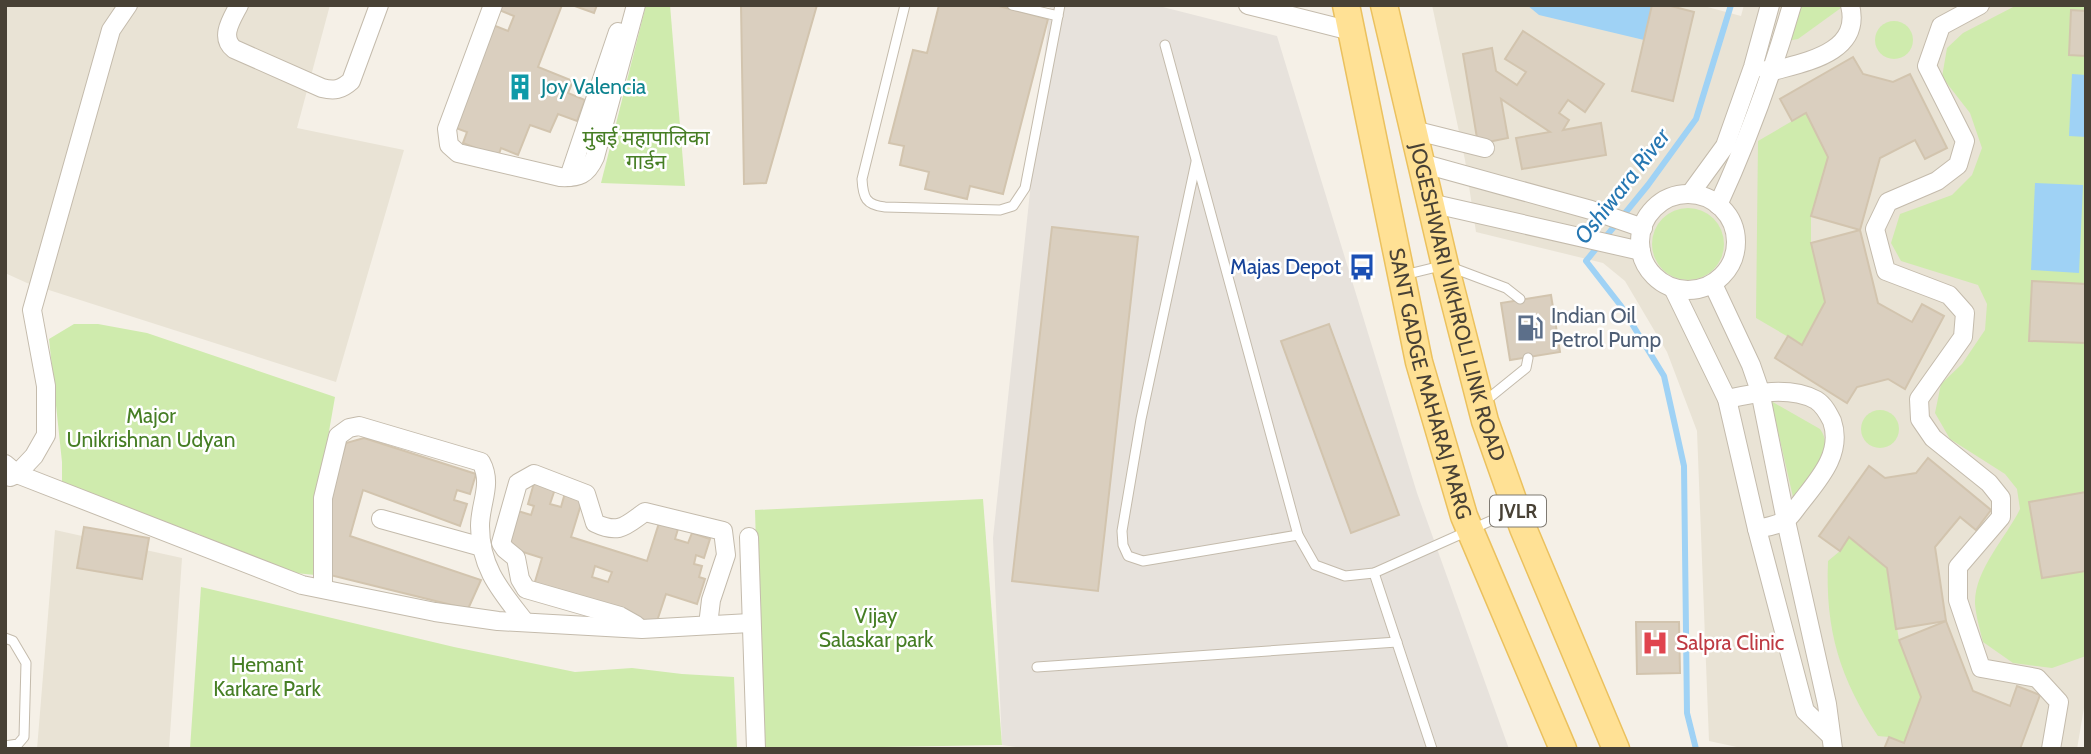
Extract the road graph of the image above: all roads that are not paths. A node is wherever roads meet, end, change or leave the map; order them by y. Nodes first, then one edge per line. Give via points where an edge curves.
1 (128, 5) edge
2 (239, 5) edge
3 (379, 5) edge
4 (493, 5) edge
5 (627, 5) edge
6 (636, 5) edge
7 (905, 5) edge
8 (1012, 5) edge
9 (1060, 5) edge
10 (1248, 5) edge
11 (1346, 5) edge
12 (1384, 5) edge
13 (1770, 5) edge
14 (1792, 5) edge
15 (1850, 5) edge
16 (1980, 5) edge
17 (1058, 16) junction
18 (1351, 31) junction
19 (1165, 45) dead end
20 (1753, 66) junction
21 (1773, 71) junction
22 (1413, 130) junction
23 (1485, 148) dead end
24 (1197, 160) junction
25 (1421, 163) junction
26 (569, 177) junction
27 (1690, 194) junction
28 (1430, 204) junction
29 (1718, 205) junction
30 (1636, 225) junction
31 (1641, 251) junction
32 (1445, 265) junction
33 (1403, 276) junction
34 (1713, 284) junction
35 (1673, 288) junction
36 (1520, 299) dead end
37 (1528, 358) dead end
38 (1760, 391) junction
39 (1727, 399) junction
40 (1480, 405) junction
41 (9, 472) edge
42 (1517, 509) junction
43 (381, 519) dead end
44 (1786, 521) junction
45 (1757, 529) junction
46 (1469, 532) junction
47 (1298, 535) junction
48 (749, 537) dead end
49 (482, 547) junction
50 (1374, 573) junction
51 (323, 588) junction
52 (525, 622) junction
53 (750, 623) junction
54 (708, 625) junction
55 (642, 629) junction
56 (5, 638) edge
57 (1396, 642) junction
58 (1037, 667) dead end
59 (1832, 742) edge
60 (5, 746) edge
61 (756, 749) edge
62 (1432, 749) edge
63 (1563, 749) edge
64 (1616, 749) edge
65 (2051, 749) edge

1 - 41 street via 111,30 32,310 46,386 46,435 34,456
2 - 3 street via 228,45 333,91 351,81
4 - 26 street via 447,129 449,145 458,153
5 - 26 street
6 - 26 street via 595,157 583,176
7 - 17 lane via 862,179 866,200 874,206 1000,210 1013,206 1025,188
8 - 17 lane
9 - 17 lane
10 - 18 street
11 - 18 main road, SANT GADGE MAHARAJ MARG / JVLR
12 - 22 main road, JOGESHWARI VIKHROLI LINK ROAD / JVLR
13 - 20 street
14 - 21 street
15 - 21 street via 1848,34 1836,49
16 - 65 street via 1941,26 1927,66 1965,141 1958,164 1937,181 1888,202 1875,229 1886,271 1948,295 1965,313 1963,337 1919,398 1920,419 1933,438 2001,498 2001,517 1958,567 1958,600 1982,668 2036,678 2059,702
18 - 33 main road, SANT GADGE MAHARAJ MARG / JVLR
19 - 24 lane
20 - 21 street
20 - 27 street via 1725,146
21 - 29 street
22 - 23 street
22 - 25 main road, JOGESHWARI VIKHROLI LINK ROAD / JVLR
24 - 47 lane
24 - 47 lane via 1141,419 1123,545 1128,556 1143,561
25 - 28 main road, JOGESHWARI VIKHROLI LINK ROAD / JVLR
25 - 30 street
27 - 29 street
27 - 30 street via 1663,201
28 - 31 street
28 - 32 main road, JOGESHWARI VIKHROLI LINK ROAD / JVLR
29 - 34 street via 1729,216 1736,246 1728,267
30 - 31 street
31 - 35 street via 1656,278
32 - 33 lane
32 - 36 lane via 1506,288
32 - 40 main road, JOGESHWARI VIKHROLI LINK ROAD / JVLR
33 - 46 main road, SANT GADGE MAHARAJ MARG / JVLR via 1419,362
34 - 35 street via 1699,290
34 - 38 street
35 - 39 street
37 - 40 lane via 1526,368
38 - 39 street
38 - 44 street
38 - 44 street via 1818,401 1833,426 1835,445 1830,461
39 - 45 street
40 - 42 main road, JOGESHWARI VIKHROLI LINK ROAD / JVLR
41 - 51 street via 302,585
42 - 46 lane
42 - 64 main road, JOGESHWARI VIKHROLI LINK ROAD / JVLR
43 - 49 street
44 - 45 street
44 - 59 street
45 - 59 street via 1805,711
46 - 50 lane
46 - 63 main road, SANT GADGE MAHARAJ MARG / JVLR
47 - 50 lane via 1315,565 1345,576
48 - 53 street
49 - 51 street via 479,524 487,473 481,462 359,426 349,428 338,436 323,498
49 - 52 street via 492,580
50 - 57 lane
51 - 52 street via 435,612
52 - 55 street
53 - 54 street
53 - 61 street
54 - 55 street
54 - 55 street via 726,555 723,531 645,512 625,527 603,527 595,523 586,494 534,474 518,483 501,543 516,558 526,589 620,616
56 - 60 lane via 13,641 26,663 24,737 18,744
57 - 58 lane
57 - 62 lane

